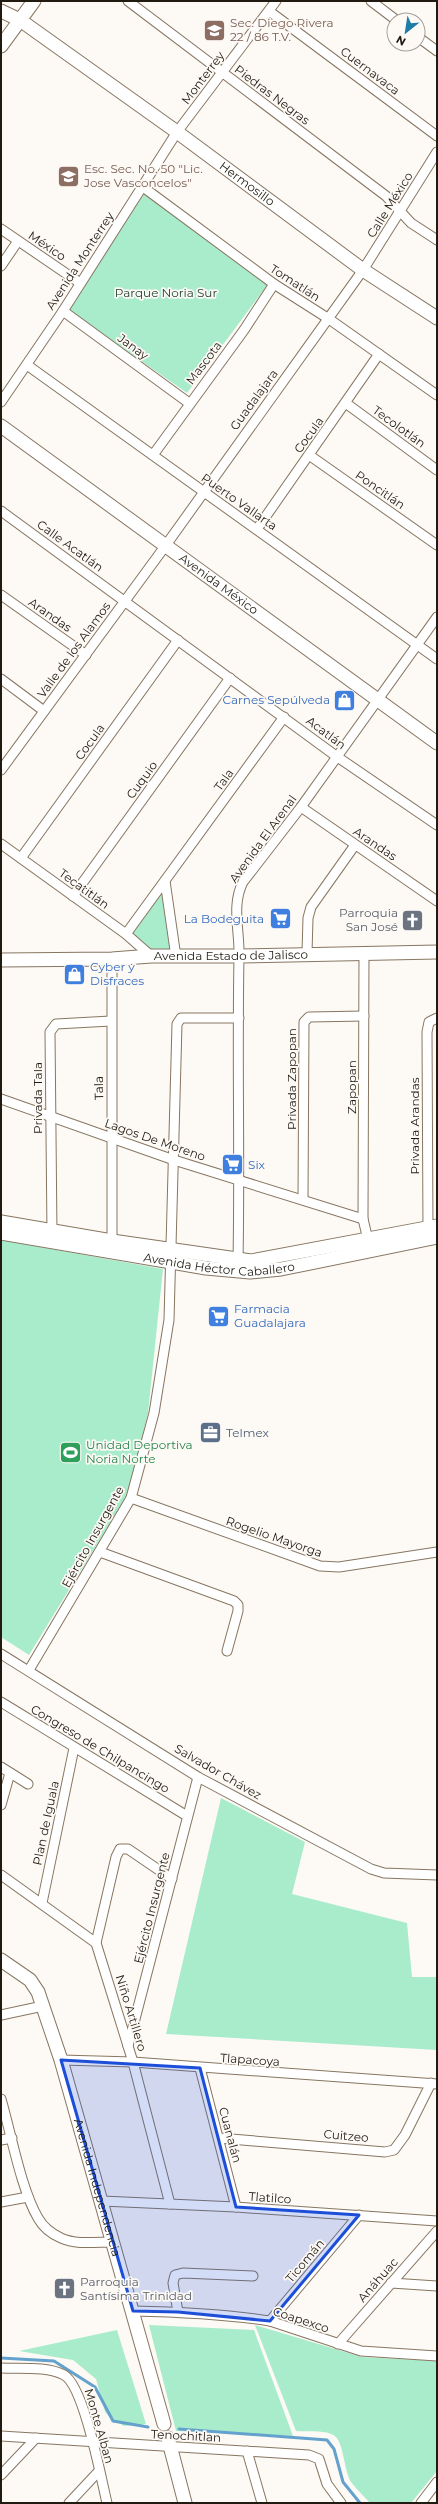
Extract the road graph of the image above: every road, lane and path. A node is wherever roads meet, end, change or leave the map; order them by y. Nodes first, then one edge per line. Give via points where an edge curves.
1 (128, 1) edge
2 (276, 1) edge
3 (370, 1) edge
4 (32, 2) edge
5 (1, 11) edge
6 (269, 11) junction
7 (386, 13) edge
8 (20, 20) junction
9 (426, 43) edge
10 (1, 46) edge
11 (437, 51) edge
12 (223, 72) junction
13 (177, 132) junction
14 (437, 136) edge
15 (437, 152) edge
16 (434, 163) edge
17 (143, 187) junction
18 (400, 210) junction
19 (1, 229) edge
20 (437, 240) edge
21 (18, 241) junction
22 (1, 266) edge
23 (363, 270) junction
24 (80, 283) junction
25 (274, 284) junction
26 (63, 311) junction
27 (437, 318) edge
28 (328, 319) junction
29 (380, 354) junction
30 (27, 365) junction
31 (437, 395) edge
32 (1, 402) edge
33 (190, 403) junction
34 (347, 404) junction
35 (1, 426) edge
36 (153, 455) junction
37 (310, 455) junction
38 (437, 470) edge
39 (203, 491) junction
40 (1, 511) edge
41 (257, 529) junction
42 (166, 545) junction
43 (437, 545) edge
44 (1, 594) edge
45 (125, 601) junction
46 (437, 617) edge
47 (178, 640) junction
48 (417, 644) junction
49 (86, 655) junction
50 (437, 659) edge
51 (230, 678) junction
52 (1, 679) edge
53 (376, 699) junction
54 (44, 711) junction
55 (284, 717) junction
56 (437, 743) edge
57 (336, 756) junction
58 (2, 765) edge
59 (301, 807) junction
60 (437, 825) edge
61 (1, 844) edge
62 (355, 845) junction
63 (21, 858) junction
64 (165, 881) junction
65 (73, 896) junction
66 (437, 900) edge
67 (126, 934) junction
68 (437, 952) edge
69 (307, 953) junction
70 (364, 954) junction
71 (151, 956) junction
72 (239, 956) junction
73 (176, 957) junction
74 (112, 959) junction
75 (1, 960) edge
76 (364, 1016) junction
77 (239, 1018) junction
78 (437, 1018) edge
79 (111, 1021) junction
80 (1, 1100) edge
81 (50, 1116) junction
82 (112, 1138) junction
83 (174, 1160) junction
84 (240, 1180) junction
85 (303, 1200) junction
86 (363, 1219) junction
87 (1, 1222) edge
88 (1, 1233) edge
89 (433, 1233) edge
90 (52, 1235) junction
91 (112, 1241) junction
92 (370, 1245) junction
93 (172, 1250) junction
94 (172, 1263) junction
95 (246, 1265) junction
96 (131, 1498) junction
97 (100, 1552) junction
98 (437, 1552) edge
99 (227, 1651) dead end
100 (1, 1654) edge
101 (29, 1670) junction
102 (1, 1702) edge
103 (74, 1748) junction
104 (1, 1768) edge
105 (10, 1772) junction
106 (198, 1777) junction
107 (28, 1784) dead end
108 (1, 1805) edge
109 (187, 1816) junction
110 (1, 1875) edge
111 (437, 1875) edge
112 (172, 1879) junction
113 (42, 1903) junction
114 (96, 1943) junction
115 (1, 1960) edge
116 (43, 2006) junction
117 (1, 2015) edge
118 (128, 2046) junction
119 (61, 2060) junction
120 (133, 2062) junction
121 (200, 2068) junction
122 (434, 2084) edge
123 (1, 2099) edge
124 (12, 2138) junction
125 (219, 2138) junction
126 (1, 2140) edge
127 (28, 2197) junction
128 (102, 2201) junction
129 (1, 2202) edge
130 (170, 2204) junction
131 (236, 2207) junction
132 (359, 2215) junction
133 (437, 2221) edge
134 (437, 2231) edge
135 (112, 2242) junction
136 (254, 2276) dead end
137 (391, 2283) junction
138 (437, 2286) edge
139 (133, 2311) junction
140 (178, 2312) junction
141 (270, 2321) junction
142 (338, 2344) junction
143 (437, 2356) edge
144 (1, 2368) edge
145 (164, 2424) joint
146 (1, 2436) edge
147 (36, 2438) junction
148 (93, 2442) junction
149 (169, 2443) junction
150 (247, 2452) junction
151 (99, 2471) junction
152 (1, 2475) edge
153 (437, 2482) edge
154 (69, 2503) edge
155 (108, 2503) edge
156 (185, 2503) edge
157 (262, 2503) edge
158 (342, 2503) edge
159 (421, 2503) edge

1 - 12 street, Piedras Negras
2 - 6 street, Monterrey
3 - 7 street
4 - 8 street
5 - 8 street, Hermosillo
6 - 12 street, Monterrey
6 - 14 street, Cuernavaca
8 - 10 street
8 - 13 street, Hermosillo
9 - 11 street
12 - 13 street, Monterrey
12 - 18 street, Piedras Negras via 386,196
13 - 17 street, Avenida Monterrey
13 - 23 street, Hermosillo
15 - 16 street, Calle México
16 - 18 street, Calle México
17 - 24 street, Avenida Monterrey
17 - 25 street, Tomatlán
18 - 20 street, Piedras Negras via 411,222
18 - 23 street, Calle México
19 - 21 street, México
21 - 22 street
21 - 24 street, México
23 - 27 street, Hermosillo
23 - 28 street, Guadalajara
24 - 26 street, Avenida Monterrey
25 - 28 street, Tomatlán
25 - 33 street, Mascota via 244,330
26 - 30 street, Avenida Monterrey
26 - 33 street, Janay
28 - 29 street, Tomatlán
28 - 39 street, Guadalajara
29 - 31 street, Tomatlán
29 - 34 street, Cocula
30 - 32 street, Avenida Monterrey
30 - 36 street, Puerto Vallarta
33 - 36 street, Mascota
34 - 37 street, Cocula
34 - 38 street, Tecolotlán
35 - 42 street, Avenida México
36 - 39 street, Puerto Vallarta
37 - 41 street, Cocula
37 - 43 street, Poncitlán
39 - 41 street, Puerto Vallarta
39 - 42 street, Guadalajara
40 - 45 street, Calle Acatlán
41 - 48 street, Puerto Vallarta
42 - 45 street, Valle de los Alamos
42 - 53 street, Avenida México
44 - 49 street, Arandas
45 - 47 street, Acatlán
45 - 49 street, Valle de los Alamos
46 - 48 street, Avenida El Arenal
47 - 51 street, Acatlán
47 - 63 street, Cocula
48 - 50 street, Puerto Vallarta
48 - 53 street, Avenida El Arenal
49 - 54 street, Valle de los Alamos
51 - 55 street, Acatlán
51 - 65 street, Cuquio
52 - 54 street
53 - 56 street, Avenida México
53 - 57 street, Avenida El Arenal
54 - 58 street, Valle de los Alamos
55 - 57 street, Acatlán
55 - 64 street, Tala
57 - 59 street, Avenida El Arenal
57 - 60 street, Acatlán
59 - 62 street, Arandas
59 - 72 street, Avenida El Arenal via 240,887 236,904
61 - 63 street, Tecatitlán
62 - 66 street, Arandas
62 - 69 street via 311,907 308,918
63 - 65 street, Tecatitlán
64 - 67 street, Tala
64 - 73 street
65 - 67 street, Tecatitlán
67 - 71 street, Tecatitlán
68 - 70 street, Avenida Estado de Jalisco
69 - 70 street, Avenida Estado de Jalisco
69 - 72 street, Avenida Estado de Jalisco
70 - 76 street, Zapopan
71 - 73 street, Avenida Estado de Jalisco
71 - 74 street, Avenida Estado de Jalisco
72 - 73 street, Avenida Estado de Jalisco
72 - 77 street, Avenida El Arenal
74 - 75 street, Avenida Estado de Jalisco
74 - 79 street, Tala
76 - 85 street, Privada Zapopan via 309,1017 304,1022
76 - 86 street, Zapopan
77 - 83 street, Ejército Insurgente via 181,1018 178,1021
77 - 84 street, Avenida El Arenal
78 - 89 street, Privada Arandas via 429,1022 427,1032
79 - 81 street, Privada Tala via 52,1026
79 - 82 street, Tala
80 - 81 street, Lagos De Moreno
81 - 82 street, Lagos De Moreno
81 - 90 street, Privada Tala
82 - 83 street, Lagos De Moreno
82 - 91 street, Tala
83 - 84 street, Lagos De Moreno
83 - 93 street, Ejército Insurgente
84 - 85 street, Lagos De Moreno
84 - 95 street, Avenida El Arenal
85 - 86 street, Lagos De Moreno
86 - 92 street
87 - 90 street, Avenida Héctor Caballero
88 - 90 street, Avenida Héctor Caballero
89 - 92 street, Avenida Héctor Caballero
90 - 91 street, Avenida Héctor Caballero
90 - 94 street, Avenida Héctor Caballero
91 - 93 street, Avenida Héctor Caballero
92 - 95 street, Avenida Héctor Caballero
93 - 94 street, Ejército Insurgente
93 - 95 street, Avenida Héctor Caballero
94 - 95 street, Avenida Héctor Caballero
94 - 96 street, Ejército Insurgente via 169,1320 154,1413
96 - 97 street, Ejército Insurgente
96 - 98 street, Rogelio Mayorga via 320,1566 339,1567
97 - 99 street via 234,1601 238,1611
97 - 101 street, Ejército Insurgente
100 - 101 street, Salvador Chávez
101 - 106 street, Salvador Chávez
102 - 103 street, Congreso de Chilpancingo
103 - 109 street, Congreso de Chilpancingo
103 - 113 street, Plan de Iguala
104 - 105 street
105 - 107 street
105 - 108 street
106 - 109 street, Ejército Insurgente
106 - 111 street, Salvador Chávez via 371,1869 384,1873
109 - 112 street, Ejército Insurgente
110 - 113 street
112 - 114 street via 128,1849 120,1849
112 - 118 street, Ejército Insurgente
113 - 114 street
114 - 118 street, Niño Artillero
115 - 116 street, Avenida Independencia via 33,1983
116 - 117 street
116 - 119 street, Avenida Independencia
118 - 120 street, Niño Artillero
119 - 120 street, Tlapacoya
119 - 128 street, Avenida Independencia
120 - 121 street, Tlapacoya
120 - 130 street, Niño Artillero
121 - 122 street, Tlapacoya
121 - 125 street, Cuanalán
122 - 125 street, Cuitzeo via 394,2150 385,2152
123 - 124 street
124 - 126 street
124 - 127 street
125 - 131 street, Cuanalán
127 - 129 street
127 - 135 street via 38,2219 49,2231 62,2238 73,2242
128 - 130 street, Tlatilco
128 - 135 street, Avenida Independencia
130 - 131 street, Tlatilco
131 - 132 street, Tlatilco
132 - 133 street, Tlatilco
132 - 141 street, Ticomán
134 - 137 street, Anáhuac
135 - 139 street, Avenida Independencia
136 - 140 street via 184,2273 175,2275 173,2283
137 - 138 street
137 - 142 street, Anáhuac
139 - 140 street, Coapexco
139 - 145 street, Avenida Independencia
140 - 141 street, Coapexco
141 - 142 street, Coapexco
142 - 143 street, Coapexco via 368,2352
144 - 148 street, Monte Alban via 50,2371 70,2379 76,2387
145 - 149 street, Avenida Independencia
146 - 147 street, Tenochitlan
147 - 148 street, Tenochitlan
147 - 152 street
148 - 149 street, Tenochitlan
148 - 151 street, Monte Alban
149 - 150 street, Tenochitlan
149 - 156 street, Avenida Independencia
150 - 157 street
150 - 158 street, Tenochitlan via 315,2456 319,2459 327,2484
151 - 154 street
151 - 155 street, Monte Alban
153 - 159 street

